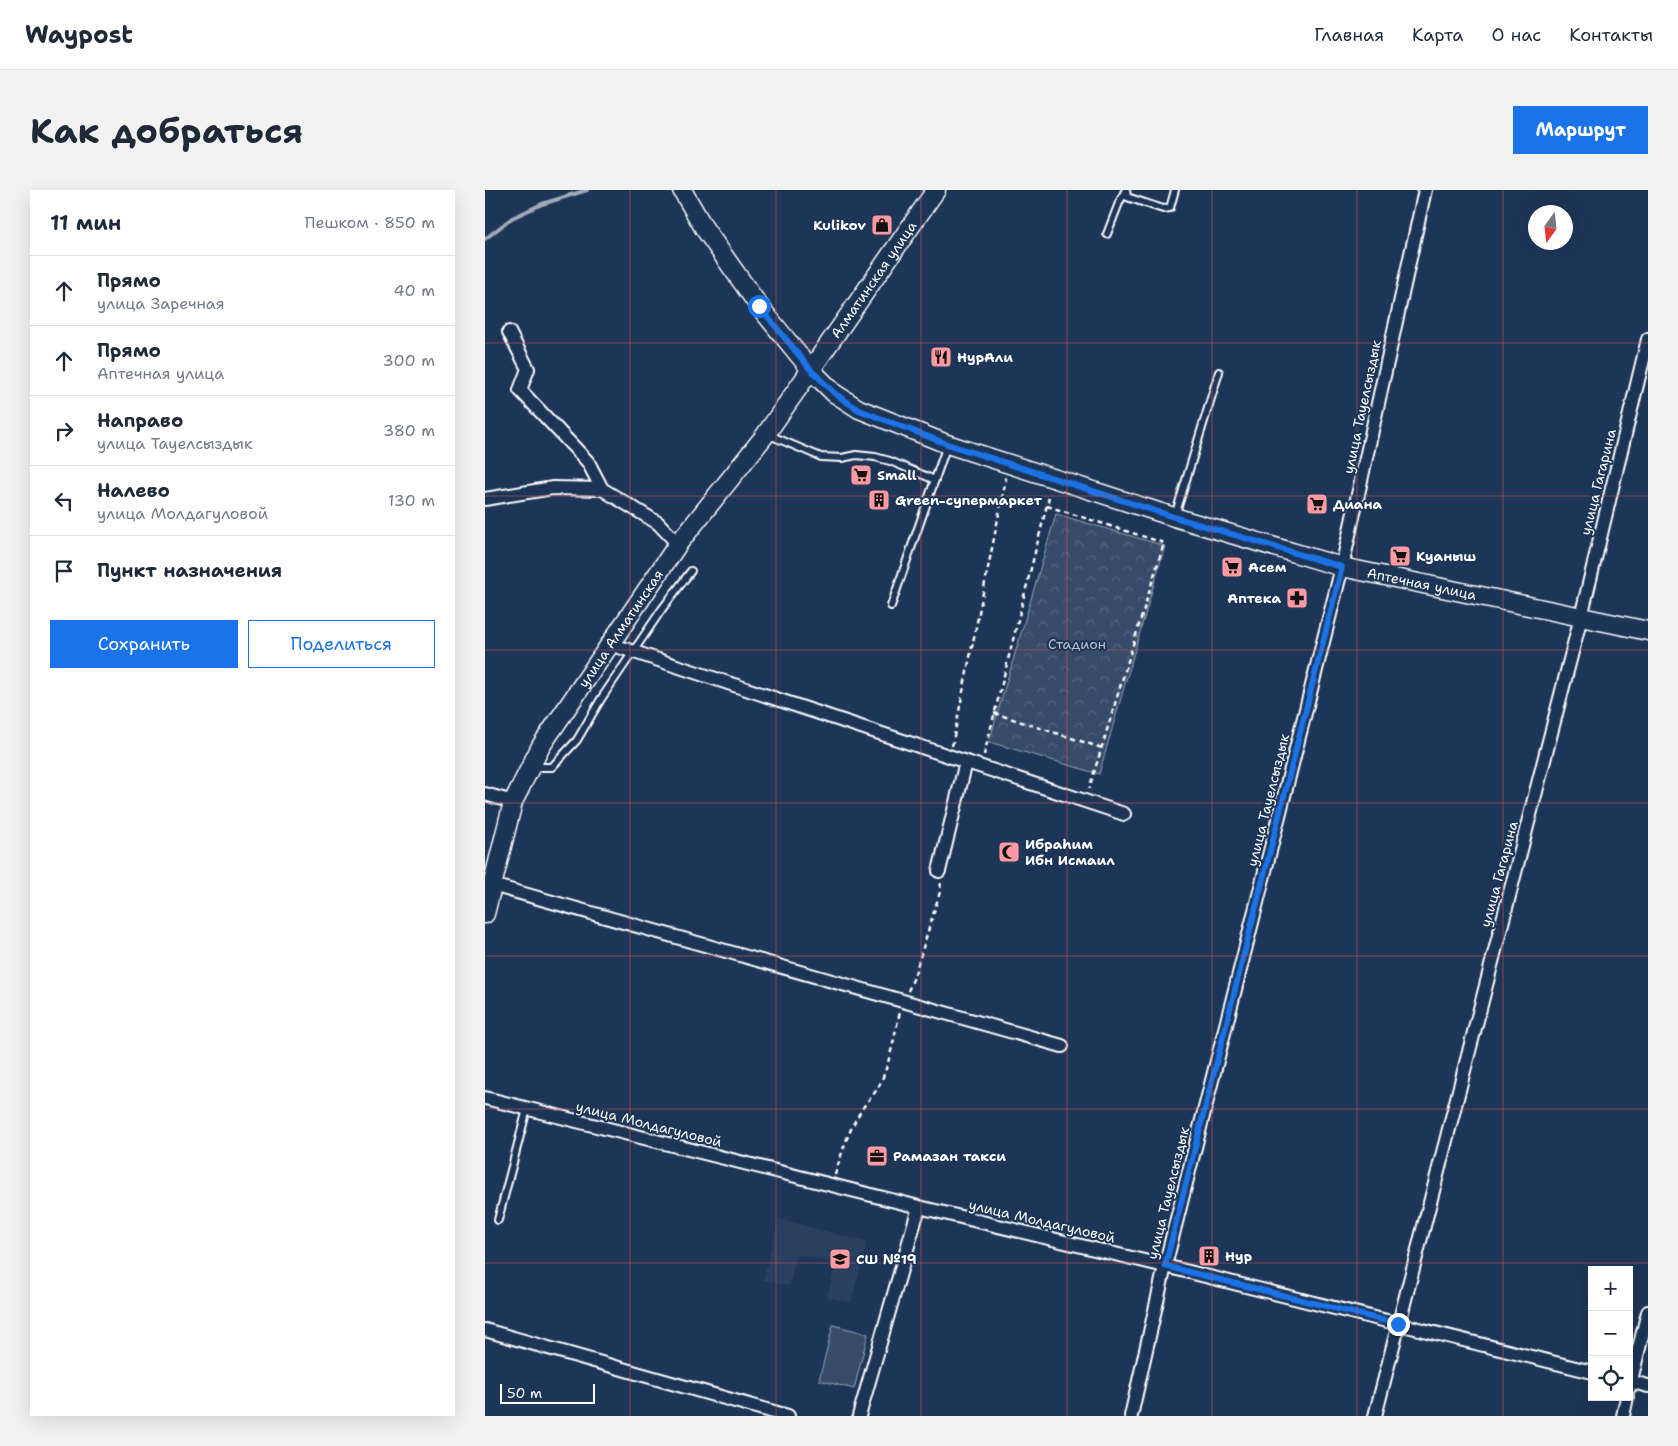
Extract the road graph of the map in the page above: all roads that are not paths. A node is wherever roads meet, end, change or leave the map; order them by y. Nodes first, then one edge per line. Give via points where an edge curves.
1 (682, 190) edge
2 (936, 190) edge
3 (1175, 190) edge
4 (1425, 190) edge
5 (1126, 191) edge
6 (1107, 234) dead end
7 (509, 332) dead end
8 (1648, 339) edge
9 (811, 370) junction
10 (1219, 372) dead end
11 (766, 434) junction
12 (947, 444) junction
13 (935, 480) junction
14 (602, 489) junction
15 (485, 499) edge
16 (1174, 517) junction
17 (678, 544) junction
18 (1342, 567) junction
19 (691, 571) dead end
20 (891, 606) dead end
21 (1581, 617) junction
22 (1648, 631) edge
23 (610, 644) junction
24 (634, 652) junction
25 (966, 762) junction
26 (530, 766) junction
27 (485, 794) edge
28 (513, 802) junction
29 (1124, 814) dead end
30 (939, 872) road end
31 (492, 885) junction
32 (485, 914) edge
33 (1061, 1046) dead end
34 (485, 1098) edge
35 (527, 1108) junction
36 (919, 1207) junction
37 (498, 1220) dead end
38 (1165, 1266) junction
39 (1648, 1312) edge
40 (1398, 1324) junction
41 (485, 1330) edge
42 (1588, 1371) edge
43 (1633, 1372) edge
44 (1633, 1384) edge
45 (1648, 1386) edge
46 (1626, 1401) edge
47 (788, 1416) edge
48 (859, 1416) edge
49 (1131, 1416) edge
50 (1375, 1416) edge
51 (1623, 1416) edge

1 - 9 main road, Аптечная улица via 704,228 759,306
2 - 9 main road, Алматинская улица
3 - 5 lane via 1170,208 1163,209 1127,197
4 - 18 street, улица Тауелсыздык
5 - 6 lane
7 - 14 street via 527,369 520,390 588,462
8 - 21 street, улица Гагарина
9 - 11 main road, улица Алматинская
9 - 12 main road, Аптечная улица via 834,393 859,410
10 - 16 lane
11 - 13 lane via 821,457 856,455 890,461
11 - 17 main road, улица Алматинская
12 - 13 lane
12 - 16 main road, Аптечная улица
13 - 20 lane
14 - 15 street via 553,488
14 - 17 street via 658,523
16 - 18 main road, Аптечная улица
17 - 23 main road, улица Алматинская
18 - 21 main road, Аптечная улица
18 - 38 street, улица Тауелсыздык
19 - 24 lane
21 - 22 main road, Аптечная улица
21 - 40 street, улица Гагарина
23 - 24 street
23 - 26 main road, улица Алматинская
24 - 25 street
24 - 26 lane via 577,740 552,767
25 - 29 street
25 - 30 street
26 - 28 main road, улица Алматинская
27 - 28 street
28 - 31 main road, улица Алматинская
31 - 32 main road, улица Алматинская
31 - 33 street
34 - 35 street, улица Молдагуловой
35 - 36 street, улица Молдагуловой
35 - 37 lane
36 - 38 street, улица Молдагуловой
36 - 48 street
38 - 40 street, улица Молдагуловой
38 - 49 street, улица Тауелсыздык
39 - 43 street
40 - 42 street, улица Молдагуловой
40 - 50 street, улица Гагарина
41 - 47 street
44 - 45 street
46 - 51 street

